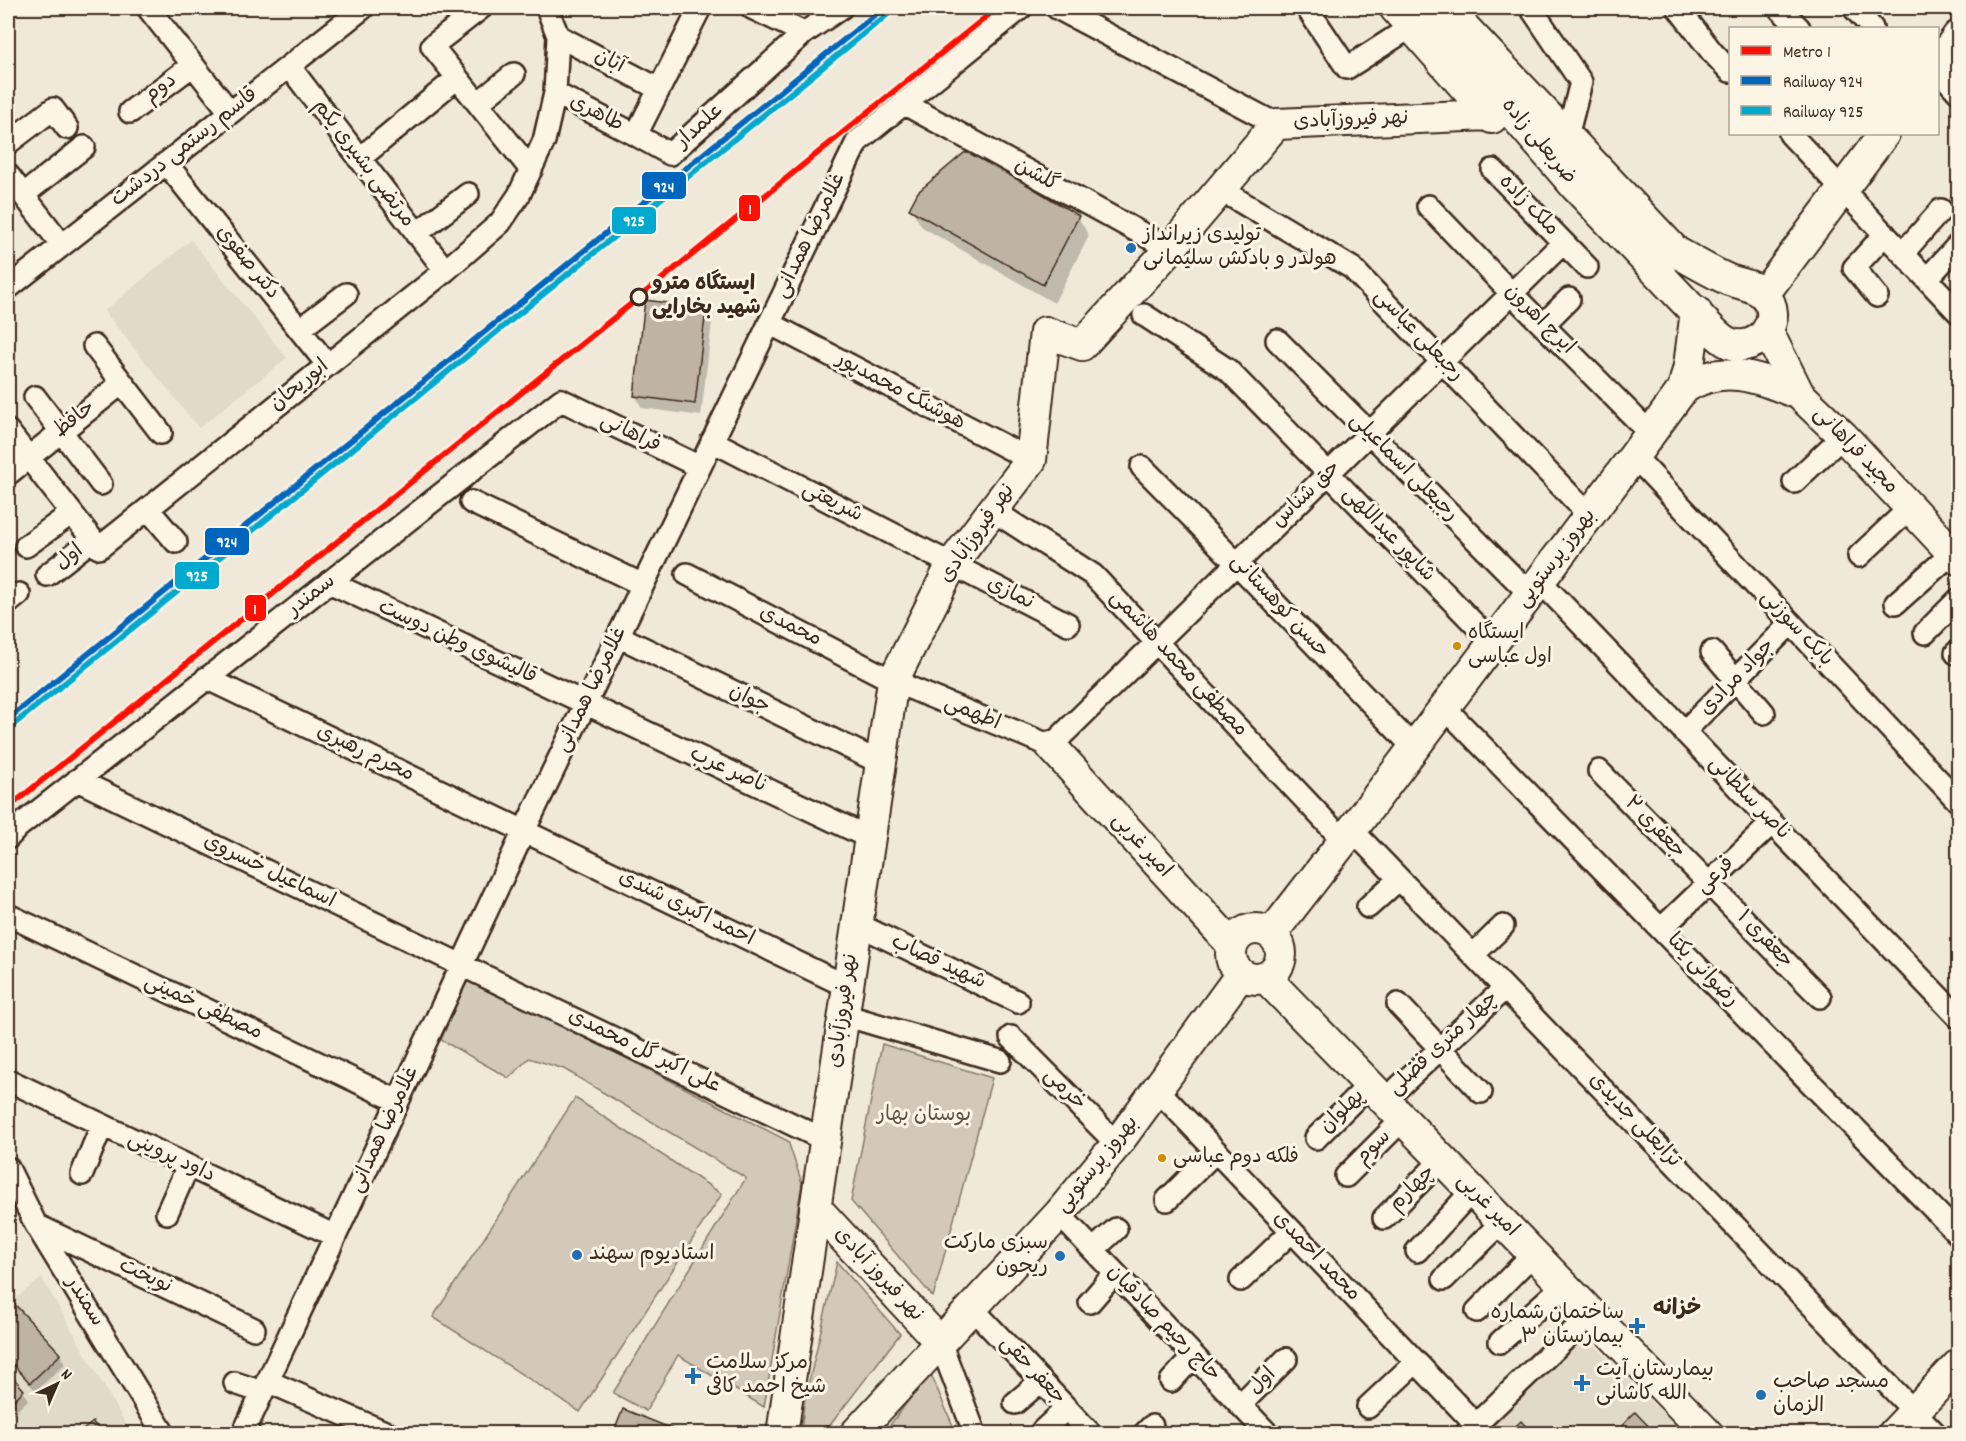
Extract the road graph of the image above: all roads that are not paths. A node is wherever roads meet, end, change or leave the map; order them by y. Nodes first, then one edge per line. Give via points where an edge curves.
1 (148, 8) edge
2 (363, 8) edge
3 (481, 8) edge
4 (547, 8) edge
5 (700, 8) edge
6 (752, 8) edge
7 (841, 8) edge
8 (1021, 8) edge
9 (1058, 8) edge
10 (1307, 8) edge
11 (1446, 8) edge
12 (1474, 8) edge
13 (1531, 8) edge
14 (1678, 8) edge
15 (1779, 8) edge
16 (1854, 8) edge
17 (1409, 14) edge
18 (1798, 27) edge
19 (1871, 27) edge
20 (804, 33) junction
21 (558, 36) junction
22 (1959, 36) edge
23 (1939, 63) edge
24 (193, 65) junction
25 (289, 66) junction
26 (1729, 69) edge
27 (1939, 71) edge
28 (514, 74) dead end
29 (457, 78) junction
30 (659, 89) junction
31 (1959, 92) edge
32 (555, 93) junction
33 (478, 103) junction
34 (903, 103) junction
35 (130, 112) dead end
36 (230, 112) junction
37 (1489, 115) junction
38 (1276, 124) junction
39 (1570, 125) junction
40 (67, 129) dead end
41 (636, 135) junction
42 (1791, 135) edge
43 (1883, 135) edge
44 (8, 143) edge
45 (84, 147) dead end
46 (359, 159) junction
47 (166, 163) junction
48 (531, 170) junction
49 (1493, 170) dead end
50 (8, 176) edge
51 (1610, 182) junction
52 (1575, 186) junction
53 (1842, 188) junction
54 (1221, 190) junction
55 (468, 194) dead end
56 (23, 195) junction
57 (1428, 206) dead end
58 (1941, 210) dead end
59 (416, 234) junction
60 (1885, 234) junction
61 (1563, 243) junction
62 (62, 245) junction
63 (1959, 245) edge
64 (1170, 249) junction
65 (1903, 253) junction
66 (438, 261) dead end
67 (1666, 263) junction
68 (1587, 267) dead end
69 (1927, 279) junction
70 (8, 288) edge
71 (346, 294) dead end
72 (1512, 294) junction
73 (1764, 294) junction
74 (1877, 296) dead end
75 (1569, 299) dead end
76 (1957, 307) edge
77 (1695, 311) junction
78 (1144, 315) dead end
79 (769, 323) junction
80 (1543, 325) junction
81 (300, 329) junction
82 (1768, 332) junction
83 (1277, 340) dead end
84 (94, 346) dead end
85 (1443, 361) junction
86 (327, 364) junction
87 (122, 383) junction
88 (1683, 389) junction
89 (1799, 394) junction
90 (35, 397) dead end
91 (561, 400) joint
92 (8, 431) edge
93 (61, 431) junction
94 (161, 433) dead end
95 (1369, 434) junction
96 (1843, 436) junction
97 (712, 441) junction
98 (1642, 445) junction
99 (28, 457) junction
100 (1031, 460) junction
101 (1142, 466) dead end
102 (700, 467) junction
103 (8, 474) edge
104 (1328, 474) junction
105 (1794, 482) dead end
106 (101, 484) dead end
107 (471, 502) dead end
108 (1910, 508) junction
109 (148, 509) junction
110 (992, 510) junction
111 (72, 513) junction
112 (1589, 515) junction
113 (176, 542) dead end
114 (95, 544) junction
115 (26, 546) dead end
116 (1957, 553) edge
117 (1859, 556) dead end
118 (1238, 563) junction
119 (952, 564) junction
120 (687, 574) dead end
121 (47, 575) dead end
122 (329, 582) junction
123 (643, 585) junction
124 (1535, 587) junction
125 (1959, 600) edge
126 (1896, 603) dead end
127 (1791, 623) junction
128 (1068, 624) dead end
129 (1925, 633) dead end
130 (618, 636) junction
131 (1157, 642) junction
132 (1493, 643) junction
133 (1712, 652) dead end
134 (206, 678) junction
135 (1736, 679) junction
136 (893, 681) junction
137 (585, 704) junction
138 (1445, 708) junction
139 (1764, 713) dead end
140 (1684, 732) junction
141 (1051, 746) junction
142 (1414, 748) junction
143 (881, 763) junction
144 (1599, 771) dead end
145 (77, 780) junction
146 (1959, 801) edge
147 (1772, 823) junction
148 (524, 831) junction
149 (1348, 836) junction
150 (8, 838) edge
151 (870, 838) junction
152 (1399, 879) junction
153 (1709, 884) junction
154 (1368, 907) dead end
155 (8, 915) edge
156 (857, 924) junction
157 (1503, 926) dead end
158 (1661, 929) junction
159 (1272, 933) junction
160 (1232, 945) junction
161 (1473, 955) junction
162 (462, 965) junction
163 (1253, 976) junction
164 (1505, 988) junction
165 (1820, 997) dead end
166 (846, 1001) junction
167 (1018, 1002) dead end
168 (1398, 1004) dead end
169 (1959, 1017) edge
170 (1011, 1037) dead end
171 (1440, 1048) junction
172 (1000, 1061) dead end
173 (8, 1080) edge
174 (1157, 1089) junction
175 (1481, 1092) dead end
176 (398, 1101) junction
177 (1385, 1102) junction
178 (102, 1125) junction
179 (1317, 1138) dead end
180 (825, 1140) junction
181 (1117, 1144) junction
182 (1216, 1152) junction
183 (1442, 1160) junction
184 (188, 1166) junction
185 (8, 1168) edge
186 (82, 1174) dead end
187 (1346, 1176) dead end
188 (1472, 1191) junction
189 (1167, 1200) dead end
190 (815, 1207) junction
191 (167, 1213) dead end
192 (1059, 1214) junction
193 (1384, 1218) dead end
194 (1503, 1222) junction
195 (36, 1225) junction
196 (1116, 1228) dead end
197 (1292, 1231) junction
198 (1959, 1234) edge
199 (335, 1236) junction
200 (1094, 1250) junction
201 (1417, 1251) dead end
202 (1533, 1254) junction
203 (1115, 1274) junction
204 (1444, 1279) dead end
205 (1242, 1280) dead end
206 (1564, 1285) junction
207 (1090, 1302) dead end
208 (972, 1308) junction
209 (1477, 1311) dead end
210 (1591, 1314) junction
211 (254, 1329) dead end
212 (940, 1342) junction
213 (1500, 1342) dead end
214 (1194, 1356) junction
215 (1286, 1359) dead end
216 (1416, 1362) junction
217 (1959, 1365) edge
218 (1041, 1381) junction
219 (1171, 1381) dead end
220 (235, 1383) dead end
221 (265, 1386) junction
222 (1015, 1403) dead end
223 (1240, 1405) junction
224 (1368, 1407) dead end
225 (1067, 1408) junction
226 (1915, 1411) junction
227 (1471, 1429) edge
228 (1042, 1431) dead end
229 (164, 1434) edge
230 (243, 1434) edge
231 (388, 1434) edge
232 (782, 1434) edge
233 (855, 1434) edge
234 (975, 1434) edge
235 (1091, 1434) edge
236 (1268, 1434) edge
237 (1708, 1434) edge
238 (1893, 1434) edge
239 (1936, 1434) edge

1 - 24 street
2 - 25 street, قاسم رستمی دردشت
3 - 29 street via 432,46
4 - 21 street
5 - 30 street
6 - 20 street
7 - 20 street, علمدار
8 - 34 street, غلامرضا همدانی
9 - 38 street
10 - 17 street via 1347,68
11 - 51 main road, ضربعلی زاده
12 - 39 main road
13 - 39 street via 1581,81
14 - 26 street
15 - 18 street
16 - 19 street
17 - 37 main road
17 - 52 main road, ضربعلی زاده
20 - 41 street, علمدار via 670,154
21 - 30 street, آبان
21 - 32 street, ابوریحان
22 - 23 main road
24 - 35 street, دوم
24 - 36 street
25 - 36 street, قاسم رستمی دردشت
25 - 46 street, مرتضی بشیری یکم
27 - 31 street
28 - 33 street
29 - 33 street
29 - 46 street
30 - 41 street
32 - 41 street, طاهری
32 - 48 street, ابوریحان via 544,141
33 - 48 street
34 - 64 street, گلشن
34 - 79 street, غلامرضا همدانی via 857,142
36 - 47 street, قاسم رستمی دردشت
37 - 38 main road, نهر فیروزآبادی
37 - 52 main road via 1532,156
38 - 54 main road, نهر فیروزآبادی
39 - 51 main road
40 - 44 street via 52,109
42 - 53 street
43 - 53 main road
45 - 56 street
46 - 59 street, مرتضی بشیری یکم
47 - 62 street, قاسم رستمی دردشت
47 - 81 street, دکتر صفوی
48 - 86 street, ابوریحان via 500,223
49 - 61 street, ملک زاده
50 - 56 street
51 - 67 main road, ضربعلی زاده
52 - 67 main road, ضربعلی زاده
53 - 60 street
53 - 73 main road
54 - 64 main road, نهر فیروزآبادی
54 - 85 street, رجبعلی عباسی via 1352,268
55 - 59 street
56 - 62 street
57 - 72 street, ایرج اهرون
58 - 65 street
59 - 66 street, مرتضی بشیری یکم
60 - 65 street
60 - 74 street via 1854,268
61 - 68 street, ملک زاده
61 - 72 street, حق شناس
62 - 70 street, قاسم رستمی دردشت
63 - 69 street
64 - 100 main road, نهر فیروزآبادی via 1082,345 1045,332
65 - 69 street
67 - 73 main road via 1711,272
67 - 77 main road
69 - 76 street
71 - 81 street
72 - 80 street, ایرج اهرون
72 - 85 street, حق شناس
73 - 82 main road via 1772,320
75 - 80 street
77 - 82 main road via 1731,344 1760,340
77 - 88 main road, بهروز پرستویی
78 - 104 street, شاپور عبداللهی via 1228,370
79 - 97 street, غلامرضا همدانی
79 - 100 street, هوشنگ محمدپور
80 - 98 street, ایرج اهرون
81 - 86 street, دکتر صفوی
82 - 89 main road, مجید فراهانی
83 - 95 street, رجبعلی اسماعیلی
84 - 87 street
85 - 95 street, حق شناس
85 - 112 street, رجبعلی عباسی
86 - 109 street, ابوریحان
87 - 93 street, حافظ
87 - 94 street
88 - 89 main road via 1716,375 1750,376
88 - 98 main road, بهروز پرستویی
89 - 96 main road, مجید فراهانی
90 - 93 street
91 - 102 street, فراهانی
91 - 122 street, سمندر
92 - 99 street
93 - 99 street, حافظ
93 - 106 street
95 - 104 street, حق شناس
95 - 124 street, رجبعلی اسماعیلی
96 - 105 street
96 - 108 main road, مجید فراهانی
97 - 102 street, غلامرضا همدانی
97 - 119 street, شریعتی
98 - 112 main road, بهروز پرستویی
98 - 127 street, بابک سوزنی
99 - 103 street
99 - 111 street
100 - 110 main road, نهر فیروزآبادی
101 - 118 street, حسن کوهستانی
102 - 123 street, غلامرضا همدانی
104 - 118 street, حق شناس
104 - 132 street, شاپور عبداللهی
107 - 123 street
108 - 116 main road, مجید فراهانی
108 - 117 street
109 - 113 street
109 - 114 street, ابوریحان
110 - 119 main road, نهر فیروزآبادی
110 - 131 street, مصطفی محمد هاشمی via 1093,575
111 - 114 street
111 - 115 street
112 - 124 main road, بهروز پرستویی
114 - 121 street, اول
116 - 126 street
118 - 131 street, حق شناس
118 - 142 street, حسن کوهستانی
119 - 128 street, نمازی
119 - 136 main road, نهر فیروزآبادی
120 - 136 street, محمدی
122 - 134 street, سمندر
122 - 137 street, قالیشوی وطن دوست
123 - 130 street, غلامرضا همدانی
124 - 132 main road, بهروز پرستویی
124 - 140 street, ناصر سلطانی
125 - 129 street
127 - 135 street, جواد مرادی
127 - 146 street, بابک سوزنی
130 - 137 street, غلامرضا همدانی
130 - 143 street, جوان
131 - 141 street, حق شناس
131 - 149 street, مصطفی محمد هاشمی
132 - 138 main road, بهروز پرستویی
133 - 135 street
134 - 145 street, سمندر
134 - 148 street, محرم رهبری
135 - 139 street
135 - 140 street, جواد مرادی
136 - 141 street, اطهمی
136 - 143 main road, نهر فیروزآبادی
137 - 148 street, غلامرضا همدانی
137 - 151 street, ناصر عرب
138 - 142 main road, بهروز پرستویی
138 - 158 street, رضوانی یکتا
140 - 147 street, ناصر سلطانی
141 - 160 main road, امیر غربی
142 - 149 main road, بهروز پرستویی
143 - 151 main road, نهر فیروزآبادی
144 - 153 street, جعفری ۲
145 - 150 street, سمندر
145 - 162 street, اسماعیل خسروی
147 - 153 street, فرعی
147 - 169 street, ناصر سلطانی
148 - 162 street, غلامرضا همدانی
148 - 166 street, احمد اکبری شندی
149 - 152 street, ترابعلی جدیدی
149 - 159 main road, بهروز پرستویی
151 - 156 main road, نهر فیروزآبادی
152 - 154 street
152 - 161 street, ترابعلی جدیدی
153 - 158 street, فرعی
153 - 165 street, جعفری ۱
155 - 176 street, مصطفی خمینی
156 - 166 main road, نهر فیروزآبادی
156 - 167 street, شهید قصاب
157 - 161 street
158 - 198 street, رضوانی یکتا
159 - 160 main road via 1261,928 1249,929
159 - 163 main road via 1280,944 1282,957 1277,970
160 - 163 main road via 1234,966
161 - 164 street, ترابعلی جدیدی
162 - 176 street, غلامرضا همدانی
162 - 180 street, علی اکبر گل محمدی
163 - 174 main road, بهروز پرستویی
163 - 177 main road, امیر غربی
164 - 171 street, چهار متری فضلی
164 - 226 street, ترابعلی جدیدی
166 - 172 street
166 - 180 main road, نهر فیروزآبادی
168 - 171 street
170 - 181 street, خرمی
171 - 175 street
171 - 177 street, چهار متری فضلی
173 - 178 street, داود پروینی
174 - 181 main road, بهروز پرستویی
174 - 182 street, محمد احمدی
176 - 199 street, غلامرضا همدانی
177 - 179 street, پهلوان
177 - 183 main road, امیر غربی
177 - 187 street, سوم
178 - 184 street, داود پروینی
178 - 186 street
180 - 190 main road, نهر فیروزآبادی
181 - 192 main road, بهروز پرستویی
182 - 189 street
182 - 197 street, محمد احمدی
183 - 188 main road, امیر غربی
183 - 193 street, چهارم
184 - 191 street
184 - 199 street, داود پروینی
185 - 195 street, سمندر
188 - 194 main road, امیر غربی
188 - 201 street
190 - 212 main road, نهر فیروز آبادی
190 - 232 main road, نهر فیروزآبادی
192 - 200 street, حاج رحیم صادقیان
192 - 208 main road, بهروز پرستویی
194 - 202 main road, امیر غربی
194 - 204 street
195 - 211 street, نوبخت
195 - 229 street, سمندر
196 - 200 street
197 - 205 street
197 - 216 street, محمد احمدی
199 - 221 street, غلامرضا همدانی
200 - 203 street, حاج رحیم صادقیان
202 - 206 main road, امیر غربی
202 - 209 street
203 - 207 street
203 - 214 street, حاج رحیم صادقیان
206 - 210 main road, امیر غربی
206 - 213 street
208 - 212 main road, بهروز پرستویی
208 - 218 street, جعفر حقی
210 - 227 street
210 - 237 main road, امیر غربی
212 - 233 main road, بهروز پرستویی
212 - 234 street
214 - 219 street
214 - 223 street, حاج رحیم صادقیان
215 - 223 street, اول
216 - 224 street
216 - 227 street, محمد احمدی
217 - 226 main road
218 - 222 street
218 - 225 street, جعفر حقی
220 - 221 street
221 - 230 street, غلامرضا همدانی
221 - 231 street
223 - 236 street, حاج رحیم صادقیان
225 - 228 street
225 - 235 street, جعفر حقی
226 - 238 main road
226 - 239 street, ترابعلی جدیدی

